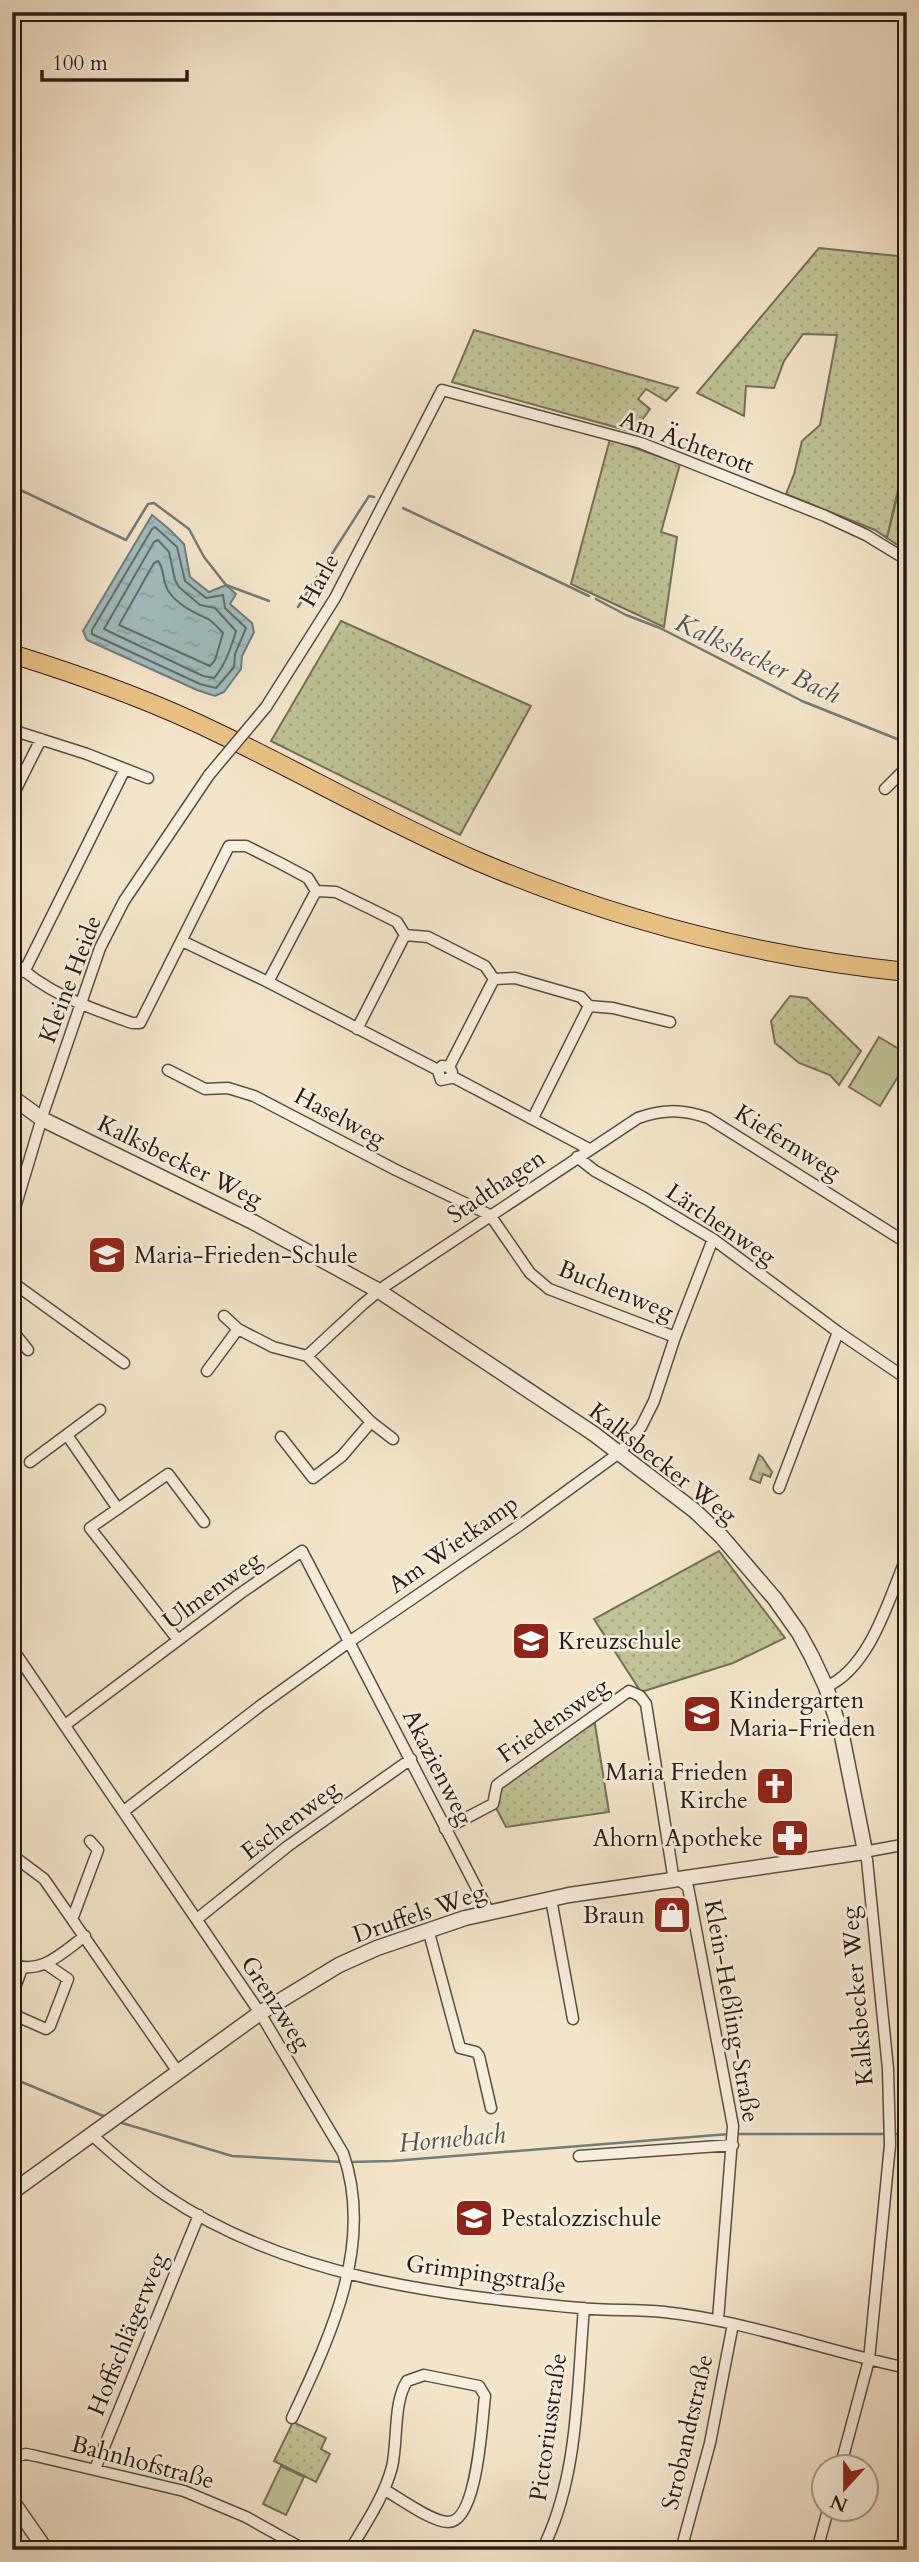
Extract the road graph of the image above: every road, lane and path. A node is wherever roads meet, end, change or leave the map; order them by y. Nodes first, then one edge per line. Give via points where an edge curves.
1 (442, 390) joint
2 (907, 560) edge
3 (12, 654) edge
4 (12, 730) edge
5 (41, 739) junction
6 (907, 767) edge
7 (125, 768) junction
8 (209, 775) joint
9 (148, 778) dead end
10 (885, 789) dead end
11 (12, 797) edge
12 (316, 891) junction
13 (405, 935) junction
14 (182, 941) junction
15 (12, 960) edge
16 (24, 972) junction
17 (907, 972) edge
18 (494, 979) junction
19 (268, 982) junction
20 (79, 1005) junction
21 (589, 1006) junction
22 (670, 1023) dead end
23 (357, 1029) junction
24 (168, 1070) dead end
25 (446, 1071) junction
26 (12, 1097) edge
27 (533, 1118) junction
28 (638, 1118) joint
29 (42, 1119) junction
30 (589, 1149) junction
31 (577, 1157) junction
32 (490, 1215) junction
33 (12, 1219) edge
34 (713, 1239) junction
35 (907, 1243) edge
36 (12, 1282) edge
37 (379, 1291) junction
38 (224, 1316) dead end
39 (239, 1329) junction
40 (12, 1330) edge
41 (838, 1332) junction
42 (675, 1337) junction
43 (28, 1350) dead end
44 (307, 1356) junction
45 (124, 1363) dead end
46 (207, 1371) dead end
47 (907, 1379) edge
48 (100, 1409) dead end
49 (371, 1422) junction
50 (67, 1435) junction
51 (281, 1437) dead end
52 (393, 1439) dead end
53 (619, 1453) junction
54 (30, 1462) dead end
55 (779, 1488) dead end
56 (118, 1509) junction
57 (204, 1522) dead end
58 (907, 1556) edge
59 (178, 1640) junction
60 (349, 1642) junction
61 (12, 1648) edge
62 (826, 1687) junction
63 (65, 1725) junction
64 (411, 1759) junction
65 (124, 1811) junction
66 (445, 1829) junction
67 (90, 1841) dead end
68 (907, 1844) edge
69 (864, 1852) junction
70 (12, 1854) edge
71 (680, 1880) junction
72 (551, 1899) junction
73 (489, 1912) junction
74 (73, 1917) junction
75 (197, 1919) junction
76 (428, 1929) junction
77 (85, 1936) junction
78 (46, 1964) junction
79 (17, 1966) edge
80 (12, 1996) edge
81 (260, 2013) junction
82 (12, 2014) edge
83 (573, 2019) dead end
84 (178, 2072) junction
85 (491, 2108) dead end
86 (97, 2131) junction
87 (733, 2145) junction
88 (579, 2156) dead end
89 (12, 2192) edge
90 (199, 2215) junction
91 (349, 2275) junction
92 (584, 2308) junction
93 (718, 2320) junction
94 (733, 2324) junction
95 (869, 2360) junction
96 (907, 2368) edge
97 (292, 2418) dead end
98 (844, 2454) edge
99 (12, 2457) edge
100 (95, 2469) junction
101 (384, 2490) junction
102 (12, 2501) edge
103 (824, 2524) edge
104 (544, 2547) edge
105 (298, 2548) edge
106 (44, 2549) edge
107 (350, 2550) edge
108 (557, 2550) edge
109 (681, 2550) edge
110 (817, 2550) edge

1 - 2 street, Am Ächterott via 641,443 825,516
1 - 8 street, Harle, bridge via 335,598 266,708
3 - 17 main road via 112,687 219,733 423,836 556,892 726,942
4 - 5 street
5 - 7 street
5 - 11 street
6 - 10 street
7 - 9 street
7 - 16 street
8 - 20 street, Kleine Heide via 124,901
12 - 13 street via 336,892 360,903 397,922
12 - 14 street via 309,878 280,863 246,846 229,846
12 - 19 street
13 - 18 street via 428,937 485,966
13 - 23 street
14 - 19 street
14 - 20 street via 140,1023
15 - 16 street
16 - 20 street
18 - 21 street via 528,981 581,998
18 - 25 street
19 - 23 street
20 - 29 street, Kleine Heide
21 - 22 street
21 - 27 street
23 - 25 street
24 - 32 street, Haselweg via 205,1089 228,1088 254,1096
25 - 27 street
26 - 29 street, Kalksbecker Weg
27 - 30 street
28 - 30 street, Stadthagen
28 - 35 street, Kiefernweg via 670,1109 709,1118
29 - 33 street, Kleine Heide
29 - 37 street, Kalksbecker Weg via 253,1222
30 - 31 street, Stadthagen
31 - 32 street, Stadthagen
31 - 34 street, Lärchenweg
32 - 37 street, Stadthagen
32 - 42 street, Buchenweg via 530,1273 549,1289
34 - 41 street, Lärchenweg
34 - 42 street, Am Wietkamp
36 - 45 street
37 - 44 street, Stadthagen
37 - 53 street, Kalksbecker Weg
38 - 39 street
39 - 44 street via 273,1347
39 - 46 street
40 - 43 street
41 - 47 street, Lärchenweg
41 - 55 street
42 - 53 street, Am Wietkamp via 654,1401 641,1427
44 - 49 street
48 - 50 street
49 - 51 street via 342,1456 313,1478
49 - 52 street
50 - 54 street
50 - 56 street
53 - 60 street, Am Wietkamp
53 - 62 street, Kalksbecker Weg via 695,1511 746,1563 799,1633
56 - 57 street via 168,1474
56 - 59 street via 90,1528
58 - 62 street via 869,1644 840,1679
59 - 60 street, Ulmenweg via 302,1551
59 - 63 street, Ulmenweg
60 - 64 street, Akazienweg
60 - 65 street, Am Wietkamp
61 - 63 street, Grenzweg
62 - 69 street, Kalksbecker Weg via 842,1736
63 - 65 street, Grenzweg
64 - 66 street, Akazienweg
64 - 75 street, Eschenweg via 288,1846
65 - 75 street, Grenzweg
66 - 71 street, Friedensweg via 493,1804 497,1786 629,1691 646,1704 673,1875
66 - 73 street, Akazienweg
67 - 74 street via 98,1850
68 - 69 street, Druffels Weg
69 - 71 street, Druffels Weg
69 - 95 street, Kalksbecker Weg via 890,2127
70 - 74 street via 44,1879
71 - 72 street, Druffels Weg
71 - 87 street, Klein-Heßling-Straße via 688,1887 692,1902
72 - 73 street, Druffels Weg
72 - 83 street
73 - 76 street, Druffels Weg
74 - 77 street
75 - 81 street, Grenzweg
76 - 81 street, Druffels Weg via 339,1965
76 - 85 street via 460,2048 479,2056
77 - 78 street
77 - 84 street
78 - 79 street via 31,1969
78 - 82 street via 68,1979 50,2026 46,2029
79 - 80 street
81 - 84 street, Druffels Weg
81 - 91 street, Grenzweg via 343,2153 350,2173 356,2223
84 - 86 street, Druffels Weg
86 - 89 street, Druffels Weg
86 - 90 street, Grimpingstraße via 127,2167
87 - 88 street
87 - 93 street, Klein-Heßling-Straße
90 - 91 street, Grimpingstraße via 259,2245
90 - 100 street, Hoffschlägerweg
91 - 92 street, Grimpingstraße via 498,2300
91 - 97 street, Grenzweg
92 - 93 street, Grimpingstraße
92 - 104 street, Pictoriusstraße via 569,2458
93 - 94 street, Grimpingstraße
94 - 95 street, Grimpingstraße
94 - 109 street, Strobandtstraße via 710,2443
95 - 96 street, Grimpingstraße
95 - 98 street, Kalksbecker Weg
99 - 100 street, Bahnhofstraße via 26,2454
100 - 105 street, Bahnhofstraße via 184,2490 246,2517
101 - 101 street via 439,2521 458,2519 475,2474 485,2396 482,2388 424,2375 407,2381
101 - 107 street
102 - 106 street
103 - 110 street
104 - 108 street

